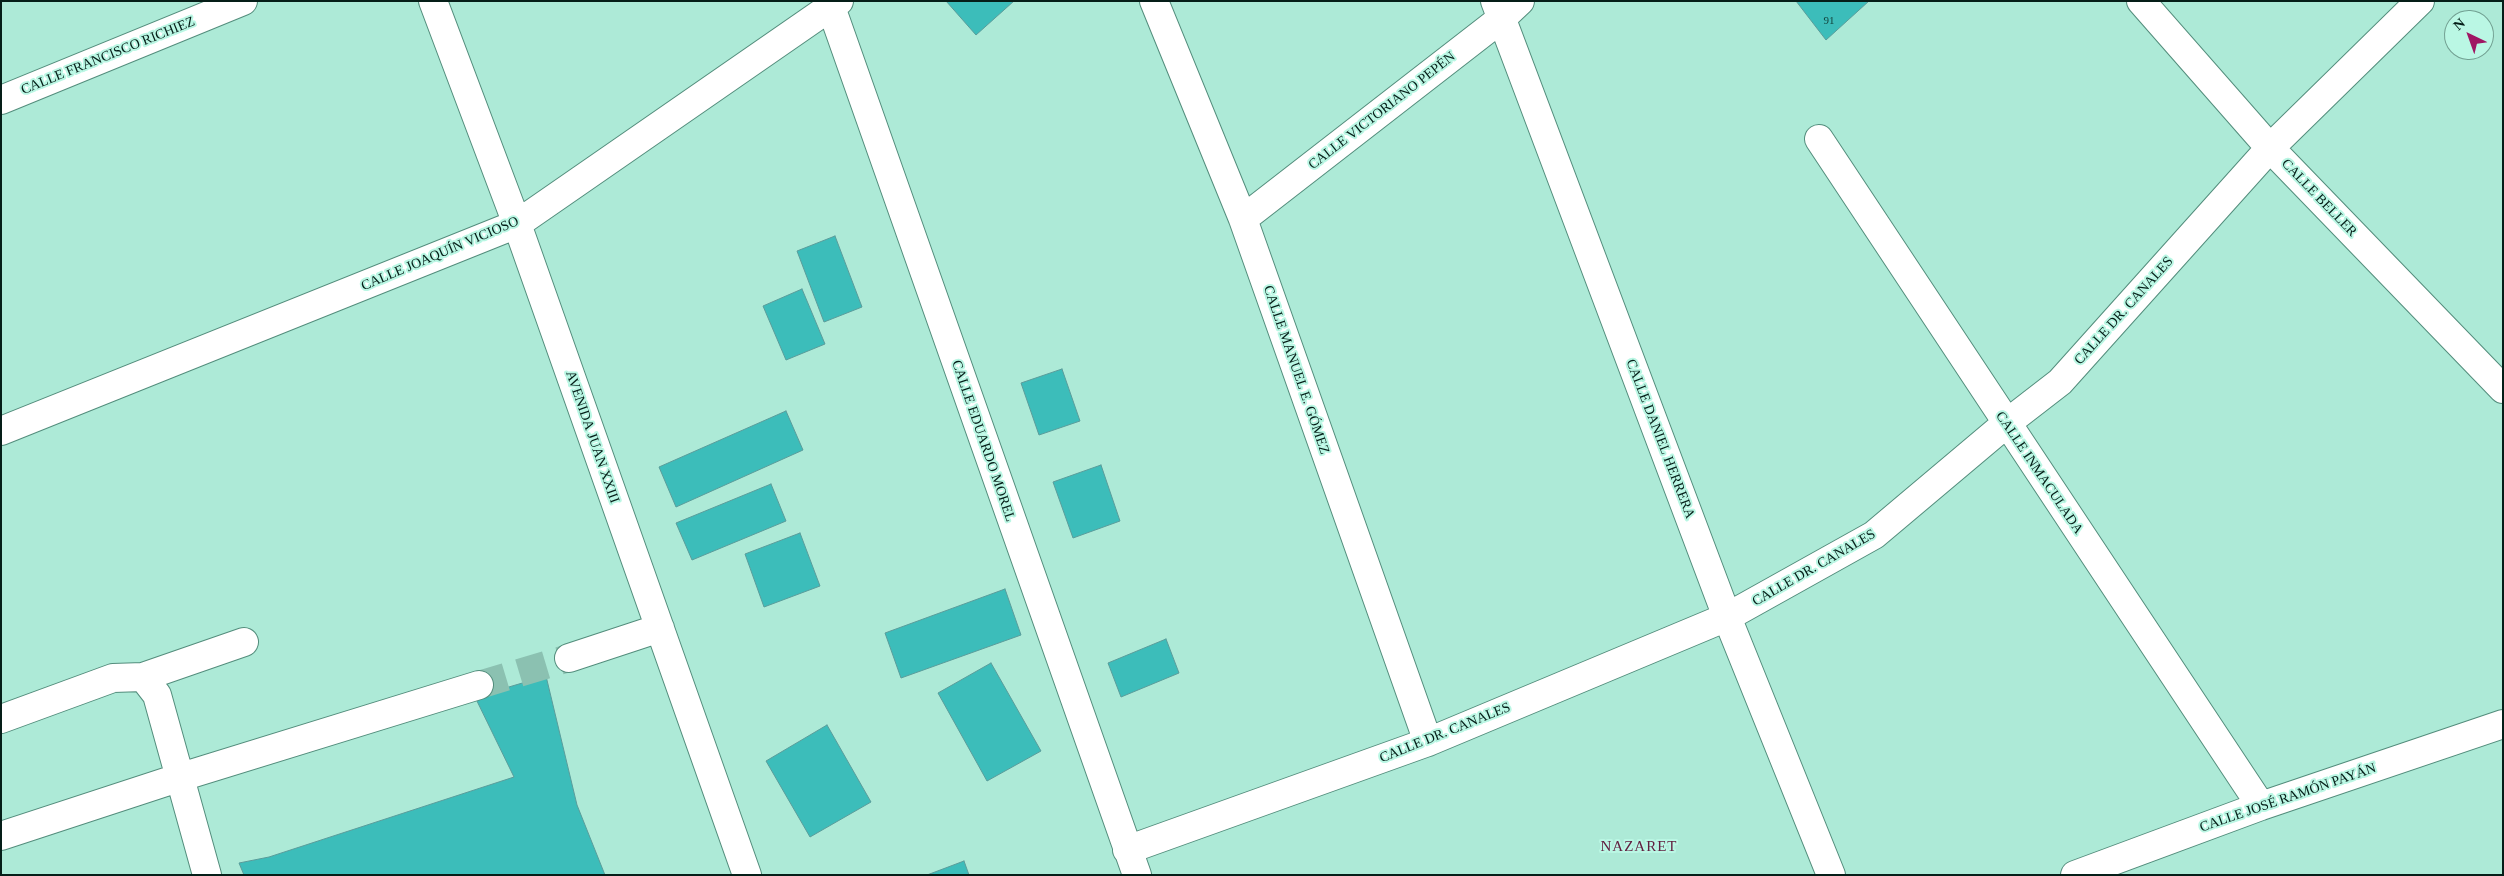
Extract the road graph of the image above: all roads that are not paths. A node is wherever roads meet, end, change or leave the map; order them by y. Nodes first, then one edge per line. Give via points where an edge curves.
1 (243, 1) edge
2 (433, 1) edge
3 (1154, 1) edge
4 (2141, 1) edge
5 (2420, 1) edge
6 (835, 4) edge
7 (1506, 7) edge
8 (1, 100) edge
9 (1819, 139) dead end
10 (2270, 148) junction
11 (1243, 219) junction
12 (517, 224) junction
13 (2503, 389) edge
14 (2007, 423) junction
15 (1, 431) edge
16 (1727, 617) junction
17 (660, 628) junction
18 (244, 642) dead end
19 (569, 658) tunnel mouth
20 (143, 677) junction
21 (479, 685) tunnel mouth
22 (1, 719) edge
23 (2503, 724) edge
24 (1428, 742) junction
25 (181, 777) junction
26 (2260, 806) junction
27 (1, 836) edge
28 (1132, 862) edge
29 (207, 875) edge
30 (747, 875) edge
31 (1831, 875) edge
32 (2075, 875) edge

1 - 8 street, CALLE FRANCISCO RICHIEZ
2 - 12 street, AVENIDA JUAN XXIII
3 - 11 street, CALLE MANUEL E. GÓMEZ
4 - 10 street, CALLE BELLER
5 - 10 street, CALLE DR. CANALES
6 - 12 street, CALLE JOAQUÍN VICIOSO
6 - 28 street, CALLE EDUARDO MOREL
7 - 11 street, CALLE VICTORIANO PEPÉN
7 - 16 street, CALLE DANIEL HERRERA
9 - 14 street, CALLE INMACULADA
10 - 13 street, CALLE BELLER
10 - 14 street, CALLE DR. CANALES via 2060,382
11 - 24 street, CALLE MANUEL E. GÓMEZ
12 - 15 street, CALLE JOAQUÍN VICIOSO
12 - 17 street, AVENIDA JUAN XXIII
14 - 16 street, CALLE DR. CANALES via 1874,535
14 - 26 street, CALLE INMACULADA
16 - 24 street, CALLE DR. CANALES
16 - 31 street, CALLE DANIEL HERRERA
17 - 19 street
17 - 30 street, AVENIDA JUAN XXIII
18 - 20 street
20 - 22 street via 113,678
20 - 25 street via 157,695
21 - 25 street
23 - 26 street, CALLE JOSÉ RAMÓN PAYÁN
24 - 28 street, CALLE DR. CANALES
25 - 27 street
25 - 29 street
26 - 32 street, CALLE JOSÉ RAMÓN PAYÁN

